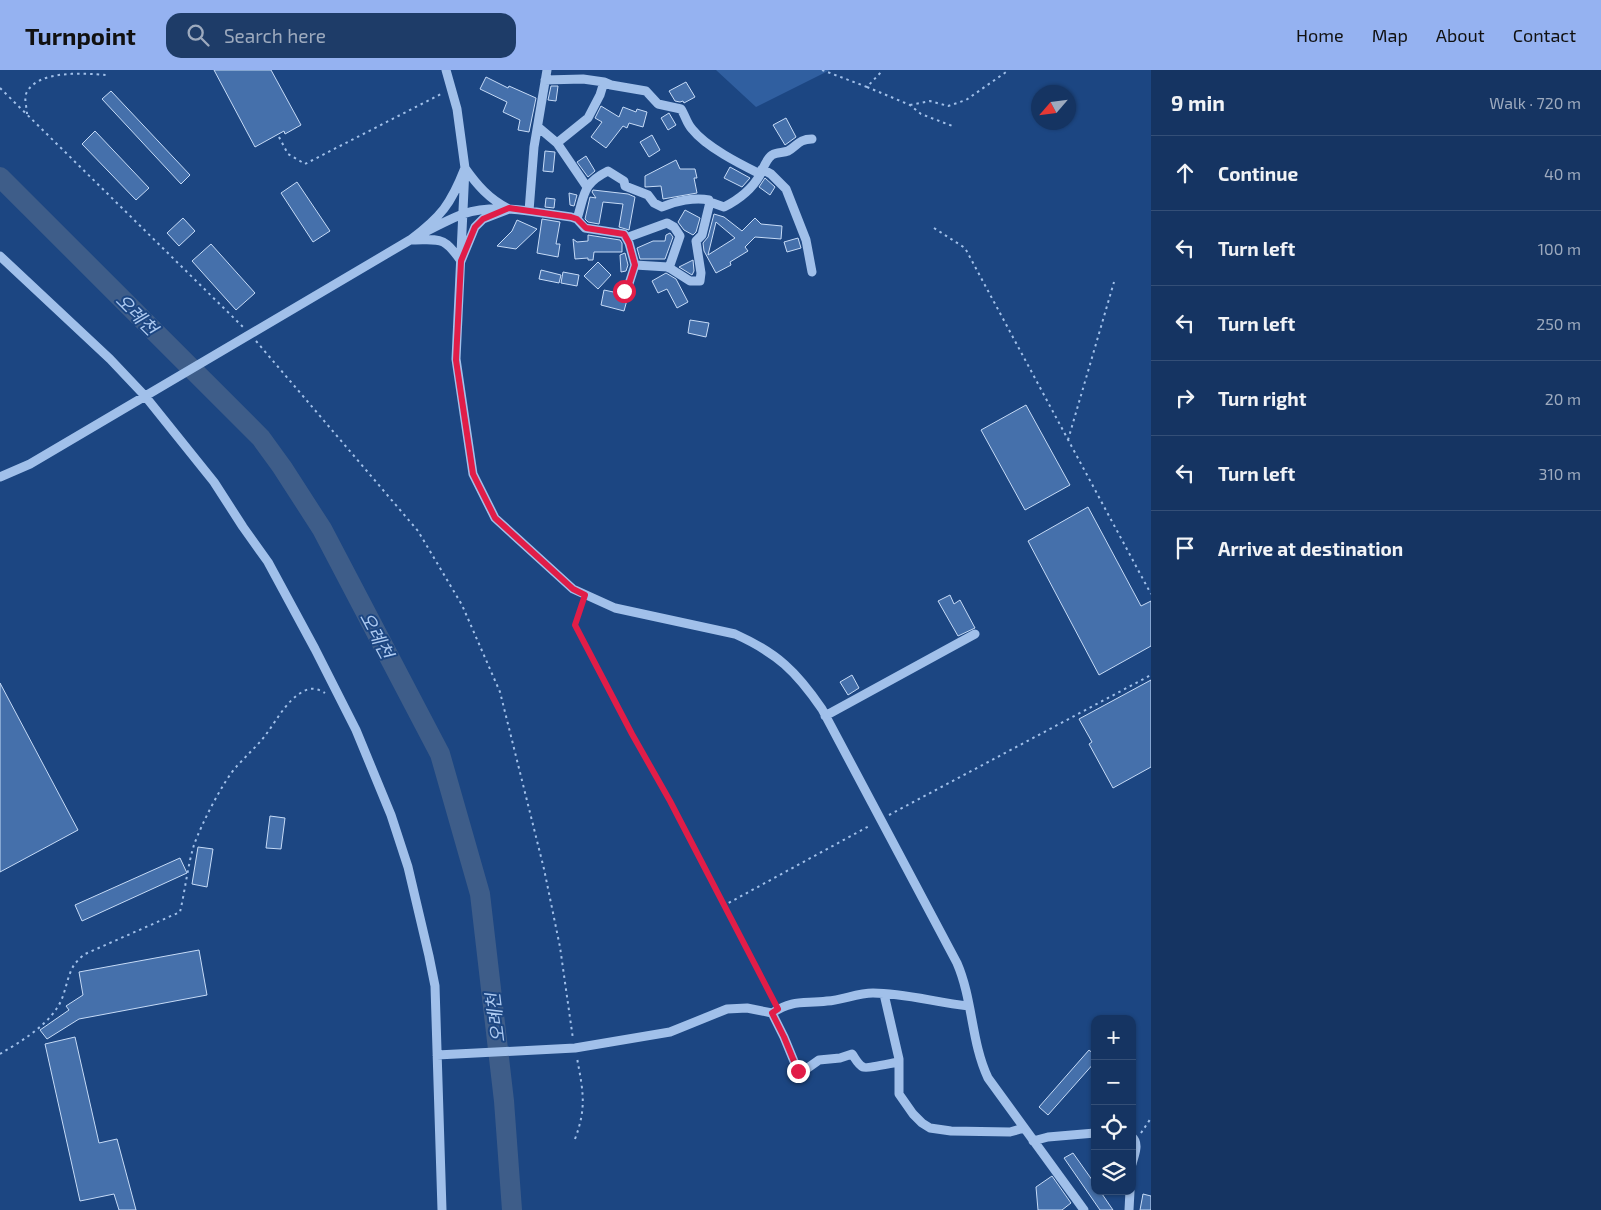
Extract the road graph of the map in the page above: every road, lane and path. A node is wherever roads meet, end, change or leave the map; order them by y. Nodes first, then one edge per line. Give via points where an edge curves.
1 (446, 70) edge
2 (547, 70) edge
3 (822, 70) edge
4 (883, 70) edge
5 (1009, 70) edge
6 (106, 75) dead end
7 (545, 80) junction
8 (604, 82) junction
9 (867, 87) junction
10 (0, 88) edge
11 (452, 89) junction
12 (910, 105) junction
13 (27, 114) junction
14 (955, 127) dead end
15 (538, 128) junction
16 (279, 137) dead end
17 (812, 139) dead end
18 (557, 144) junction
19 (465, 168) junction
20 (761, 172) junction
21 (587, 187) junction
22 (710, 202) junction
23 (662, 207) junction
24 (509, 208) junction
25 (529, 211) junction
26 (463, 214) junction
27 (577, 219) junction
28 (667, 223) junction
29 (934, 228) dead end
30 (626, 238) junction
31 (410, 240) junction
32 (0, 256) edge
33 (461, 261) junction
34 (635, 265) junction
35 (669, 268) junction
36 (812, 272) dead end
37 (1114, 282) dead end
38 (624, 291) dead end
39 (250, 334) junction
40 (145, 396) junction
41 (1068, 440) junction
42 (0, 477) edge
43 (1151, 594) edge
44 (585, 595) junction
45 (975, 634) dead end
46 (1151, 675) edge
47 (328, 695) dead end
48 (825, 716) junction
49 (881, 820) junction
50 (723, 906) junction
51 (884, 994) junction
52 (969, 1006) junction
53 (775, 1011) junction
54 (575, 1048) junction
55 (0, 1054) edge
56 (437, 1055) junction
57 (899, 1062) junction
58 (1151, 1118) edge
59 (1024, 1128) junction
60 (1091, 1133) edge
61 (1136, 1137) edge
62 (575, 1139) dead end
63 (1033, 1141) junction
64 (1130, 1195) edge
65 (442, 1210) edge
66 (1084, 1210) edge
67 (1129, 1210) edge

1 - 11 street
2 - 7 street
3 - 9 path
4 - 9 path
5 - 12 path via 966,100 948,106 930,101
6 - 13 path via 57,72 35,80 26,94
7 - 8 street
7 - 15 street
8 - 18 street via 588,118
8 - 20 street via 646,91 658,104 682,109 690,128 698,136 735,161
9 - 12 path
10 - 13 path
11 - 16 path via 305,164 288,154
11 - 19 street
12 - 14 path via 921,114
13 - 39 path
15 - 18 street
15 - 25 street
17 - 20 street via 805,139 789,150 773,155
18 - 21 street
19 - 24 street via 486,195
19 - 26 street
19 - 31 street via 440,215
20 - 22 street via 736,201 724,206
20 - 36 street via 771,174 786,189 806,240
21 - 23 street via 608,171 624,181 625,186 648,195
21 - 27 street
22 - 23 street via 702,199
22 - 35 street via 702,235 696,241 700,281 690,281
23 - 28 street
24 - 25 street
24 - 26 street
24 - 33 street via 483,219 475,227
25 - 27 street
26 - 31 street
26 - 33 street
27 - 30 street via 586,228 624,234
28 - 30 street
28 - 35 street via 680,236
29 - 41 path via 965,248
30 - 34 street
31 - 33 street via 444,242
31 - 39 street
32 - 40 street
33 - 44 street via 456,360 473,474 495,518 573,589
34 - 35 street
34 - 38 street
37 - 41 path
39 - 40 street
39 - 54 path via 418,531 462,605 500,692 544,870 560,947
40 - 42 street via 30,464
40 - 56 street via 214,482 268,562 356,730 391,815 430,956 435,986
41 - 43 path
44 - 48 street via 615,608 735,634 749,640 792,670 806,685
44 - 50 path via 575,625
45 - 48 street
46 - 49 path
47 - 55 path via 320,689 311,689 296,696 230,775 194,846 180,912 85,954 75,963 65,992 51,1016 26,1038
48 - 49 street
49 - 50 path
49 - 52 street via 957,963
50 - 53 path
51 - 52 street
51 - 53 street via 786,1004
51 - 57 street
52 - 59 street via 983,1068
53 - 54 street via 740,1007 727,1009 670,1032
53 - 57 street via 798,1071 802,1072 819,1060 852,1054 862,1067
54 - 56 street
54 - 62 path via 584,1107
56 - 65 street
57 - 59 street via 899,1094 913,1114 930,1128 1010,1132
58 - 61 path
59 - 63 street
60 - 63 street
63 - 66 street
64 - 67 street

